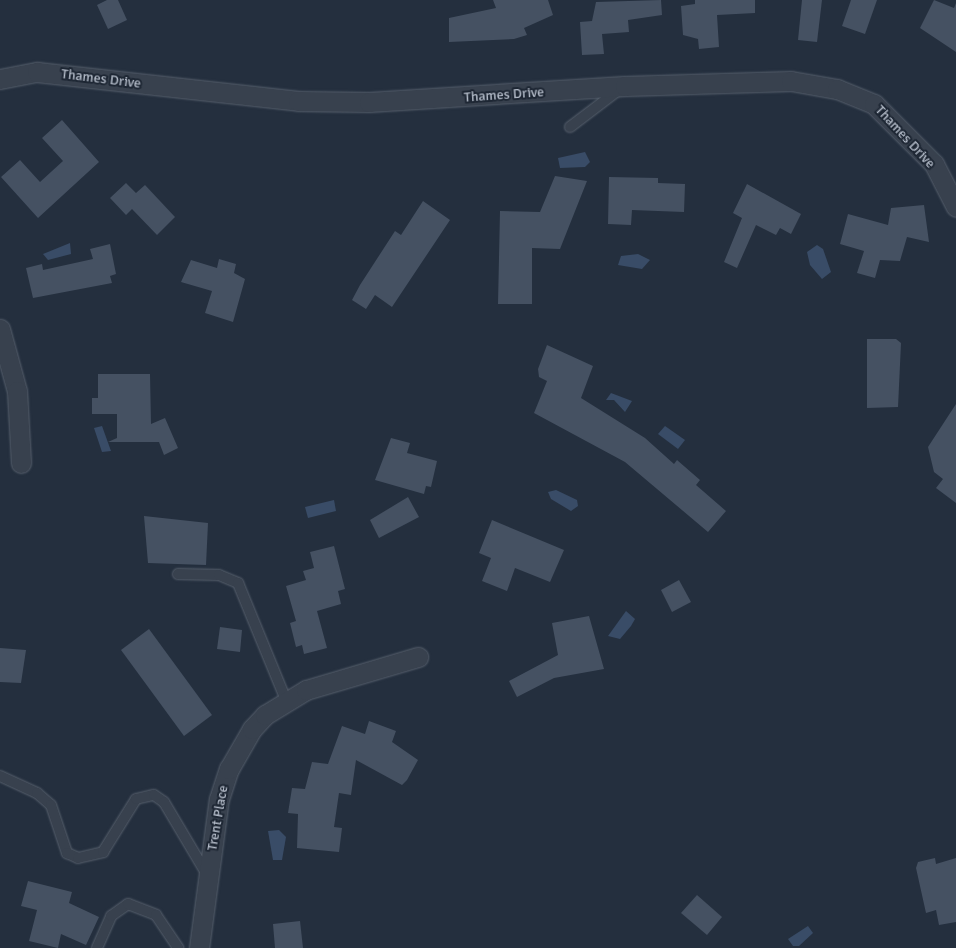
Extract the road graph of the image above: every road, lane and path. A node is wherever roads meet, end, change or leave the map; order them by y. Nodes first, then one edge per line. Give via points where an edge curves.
1 (0, 80) edge
2 (625, 86) junction
3 (570, 127) dead end
4 (956, 207) edge
5 (0, 329) edge
6 (21, 463) dead end
7 (178, 574) dead end
8 (418, 657) dead end
9 (286, 700) junction
10 (0, 776) edge
11 (208, 877) junction
12 (97, 948) edge
13 (178, 948) edge
14 (198, 948) edge

1 - 2 street, Thames Drive via 37,72 298,101 369,102
2 - 3 lane
2 - 4 street, Thames Drive via 791,81 844,92 874,104 902,129 934,164
5 - 6 street via 16,391
7 - 9 lane via 219,576 238,583
8 - 9 street, Trent Place via 344,677
9 - 11 street, Trent Place via 252,729 229,769 219,800
10 - 11 lane via 37,793 51,805 67,853 78,858 103,852 136,799 154,795 164,802
11 - 14 street, Trent Place
12 - 13 lane via 111,916 128,904 156,915

